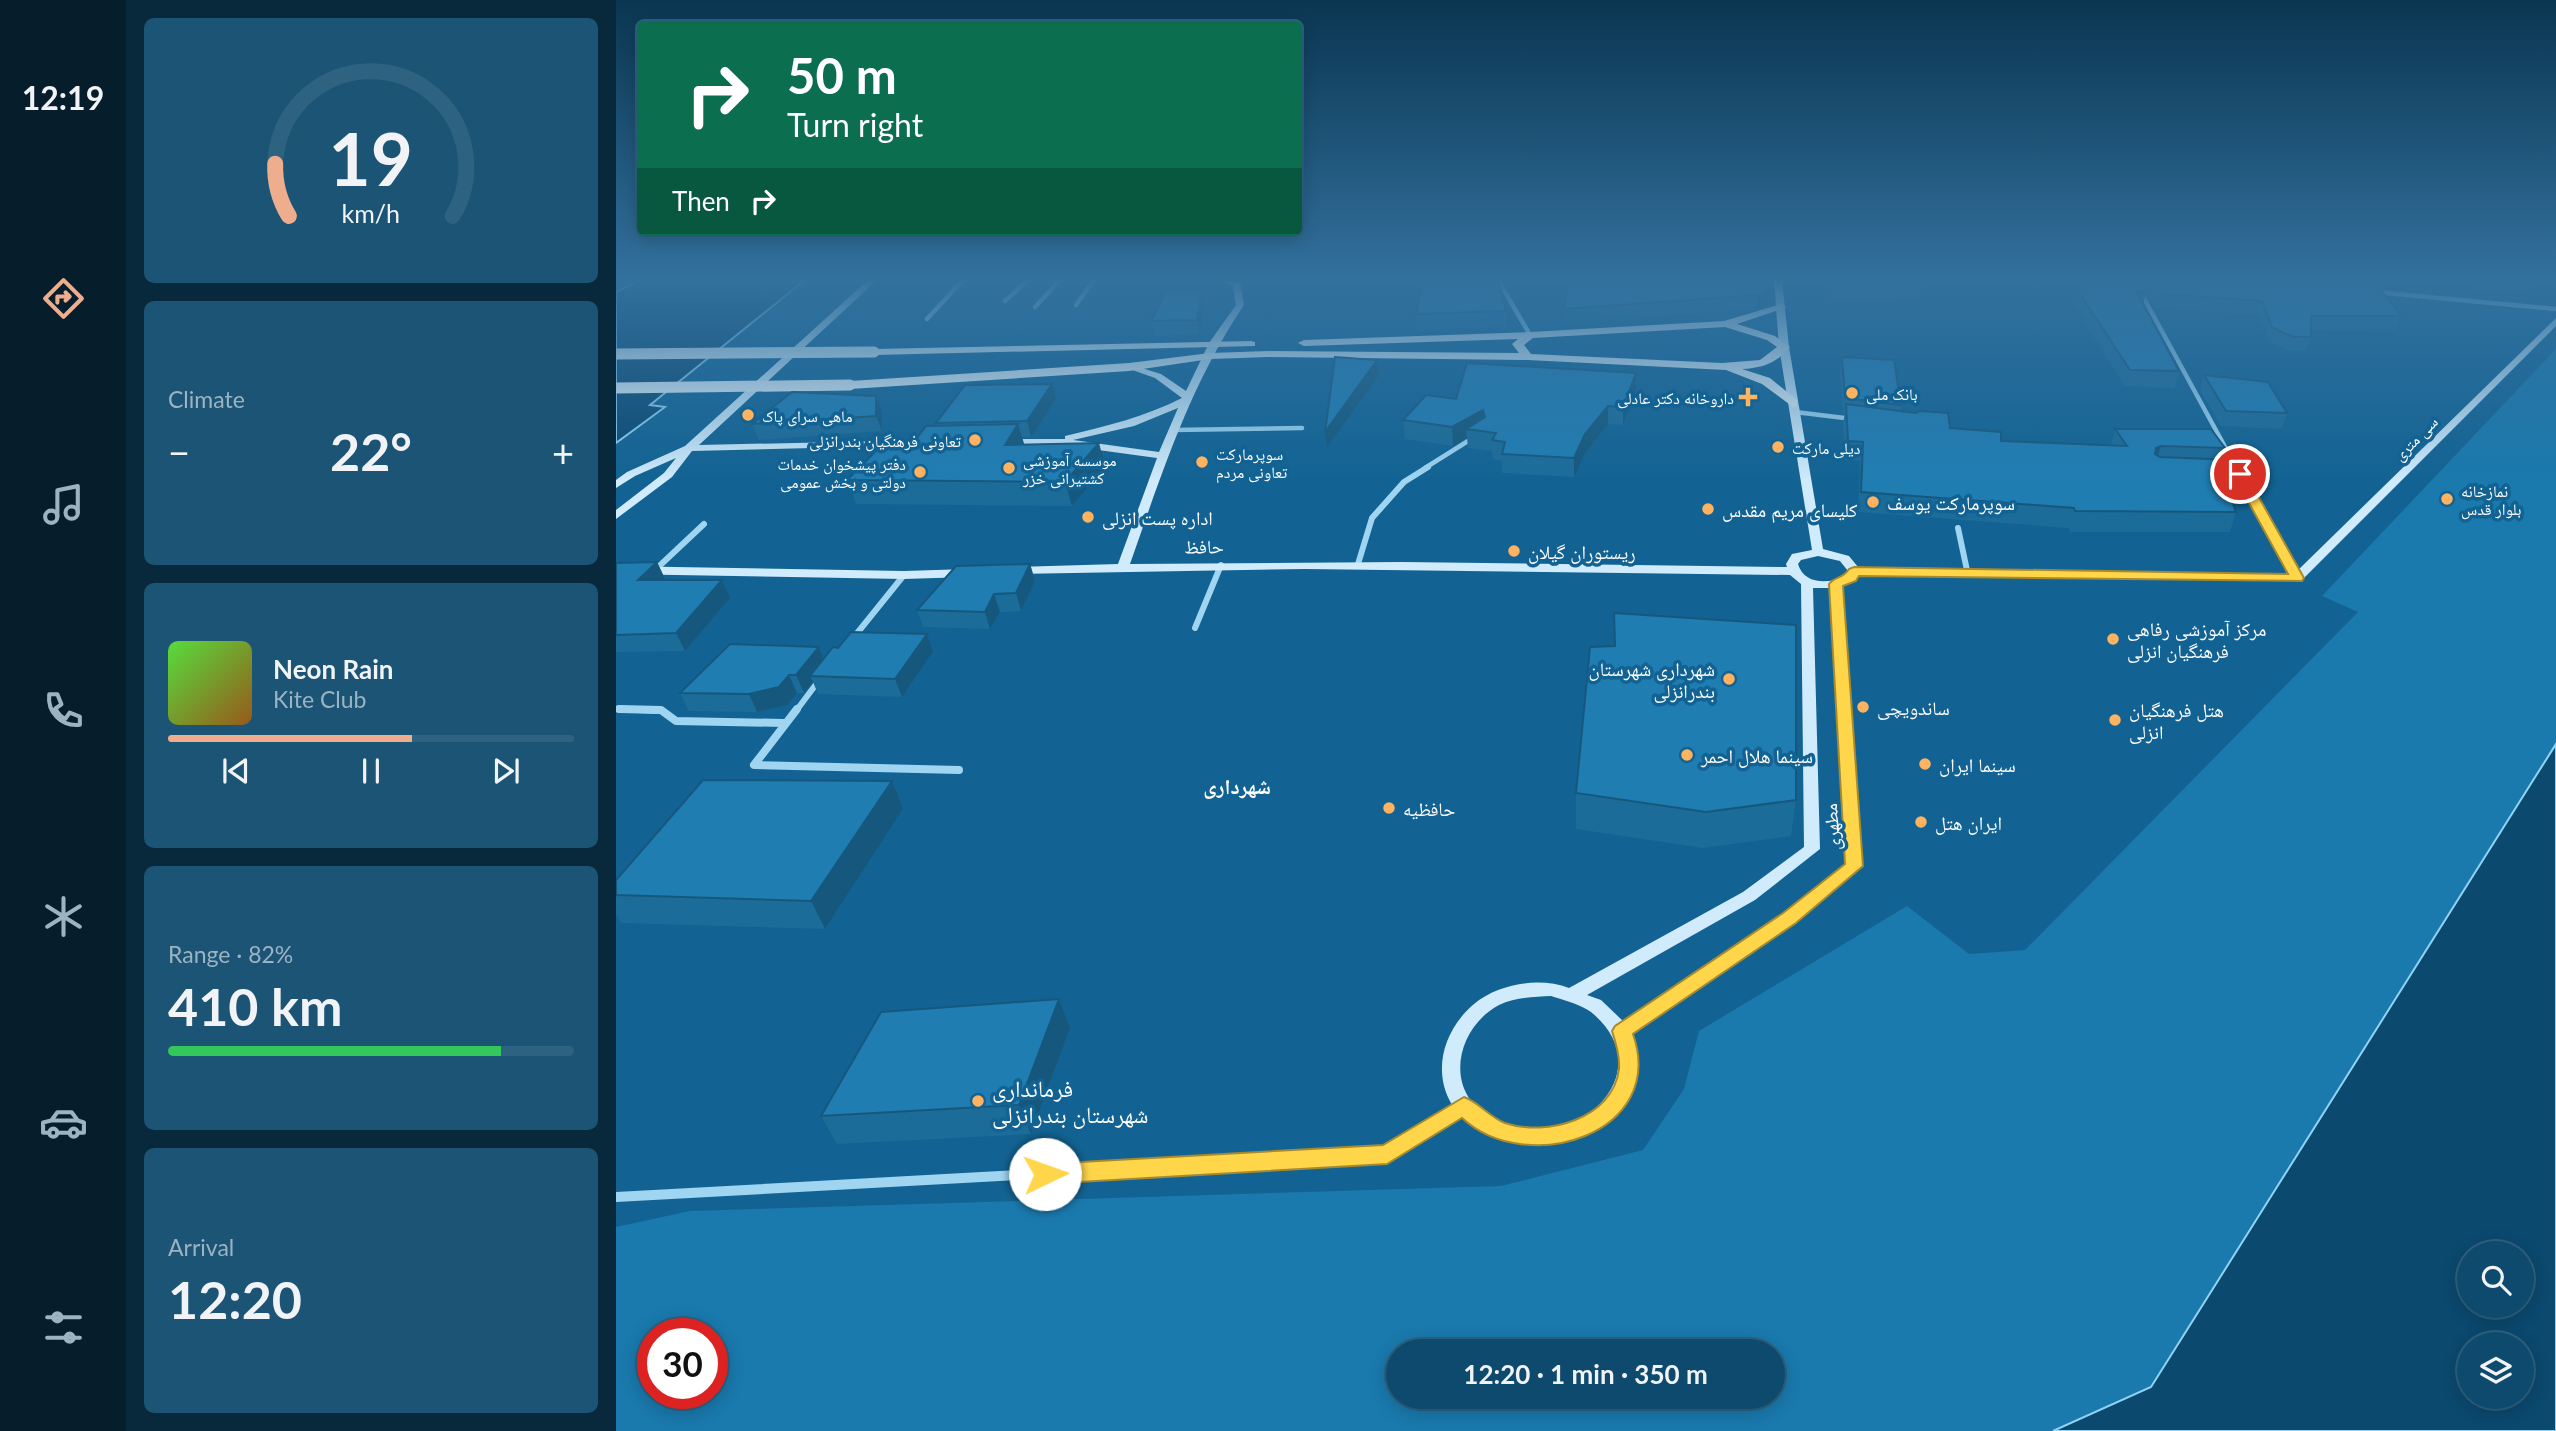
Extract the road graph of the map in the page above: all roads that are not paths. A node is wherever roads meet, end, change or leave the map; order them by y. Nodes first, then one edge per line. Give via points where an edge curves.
1 (800, 347) edge
2 (1071, 347) edge
3 (1213, 347) edge
4 (1520, 347) edge
5 (1784, 347) joint
6 (2170, 347) edge
7 (2530, 347) edge
8 (616, 354) edge
9 (1210, 356) junction
10 (1528, 357) junction
11 (1129, 367) junction
12 (1721, 367) junction
13 (616, 388) edge
14 (1189, 398) junction
15 (1794, 408) junction
16 (1861, 420) edge
17 (1302, 428) dead end
18 (1172, 430) junction
19 (1482, 433) edge
20 (1054, 441) junction
21 (986, 442) edge
22 (946, 443) edge
23 (689, 447) junction
24 (1164, 456) junction
25 (2228, 474) edge
26 (2240, 474) junction
27 (616, 485) edge
28 (616, 516) edge
29 (704, 524) dead end
30 (1958, 528) dead end
31 (1818, 552) junction
32 (1358, 564) junction
33 (1221, 565) junction
34 (1124, 566) junction
35 (616, 570) edge
36 (1792, 570) junction
37 (654, 571) junction
38 (1000, 571) edge
39 (986, 572) edge
40 (1854, 572) junction
41 (904, 575) junction
42 (1968, 575) junction
43 (2297, 578) junction
44 (1807, 582) junction
45 (1836, 584) junction
46 (1195, 628) dead end
47 (844, 649) edge
48 (827, 670) edge
49 (616, 709) edge
50 (784, 723) junction
51 (959, 770) dead end
52 (1574, 994) junction
53 (1622, 1031) junction
54 (1464, 1106) junction
55 (616, 1197) edge

1 - 23 street
2 - 8 main road, bridge
3 - 9 street
4 - 10 main road
5 - 12 main road via 1774,359
5 - 15 street
6 - 26 street
7 - 43 street, سی متری
9 - 10 main road
9 - 11 main road
9 - 14 street
10 - 12 main road
11 - 13 main road, bridge via 850,386
11 - 14 street via 1158,376
12 - 15 main road via 1766,381
14 - 18 street
14 - 20 street via 1152,418
15 - 16 street
15 - 31 street
17 - 18 street
18 - 24 street
19 - 32 street via 1404,482 1372,517
20 - 21 street
20 - 24 street
22 - 23 street
23 - 27 street
23 - 28 street via 668,475
24 - 34 street
25 - 26 street
26 - 43 street
29 - 37 street
30 - 42 street
31 - 36 street via 1796,557
31 - 40 street via 1844,558
32 - 33 street, حافظ
32 - 36 street, حافظ
33 - 34 street, حافظ
33 - 46 street
34 - 38 street, حافظ
35 - 37 street
36 - 44 street
37 - 41 street
39 - 41 street
40 - 42 street
40 - 45 street
41 - 47 street
42 - 43 street
44 - 45 street
44 - 52 street, مطهری via 1812,849 1749,897
45 - 53 street, مطهری via 1854,866 1790,918
48 - 50 street
49 - 50 street via 661,710 676,721
50 - 51 street via 754,765
52 - 53 street via 1602,1009
52 - 54 street via 1552,989 1507,994 1471,1016 1457,1032 1450,1050 1453,1089
53 - 54 street via 1630,1069 1624,1088 1604,1113 1574,1131 1525,1137 1480,1121
54 - 55 street via 1387,1155

